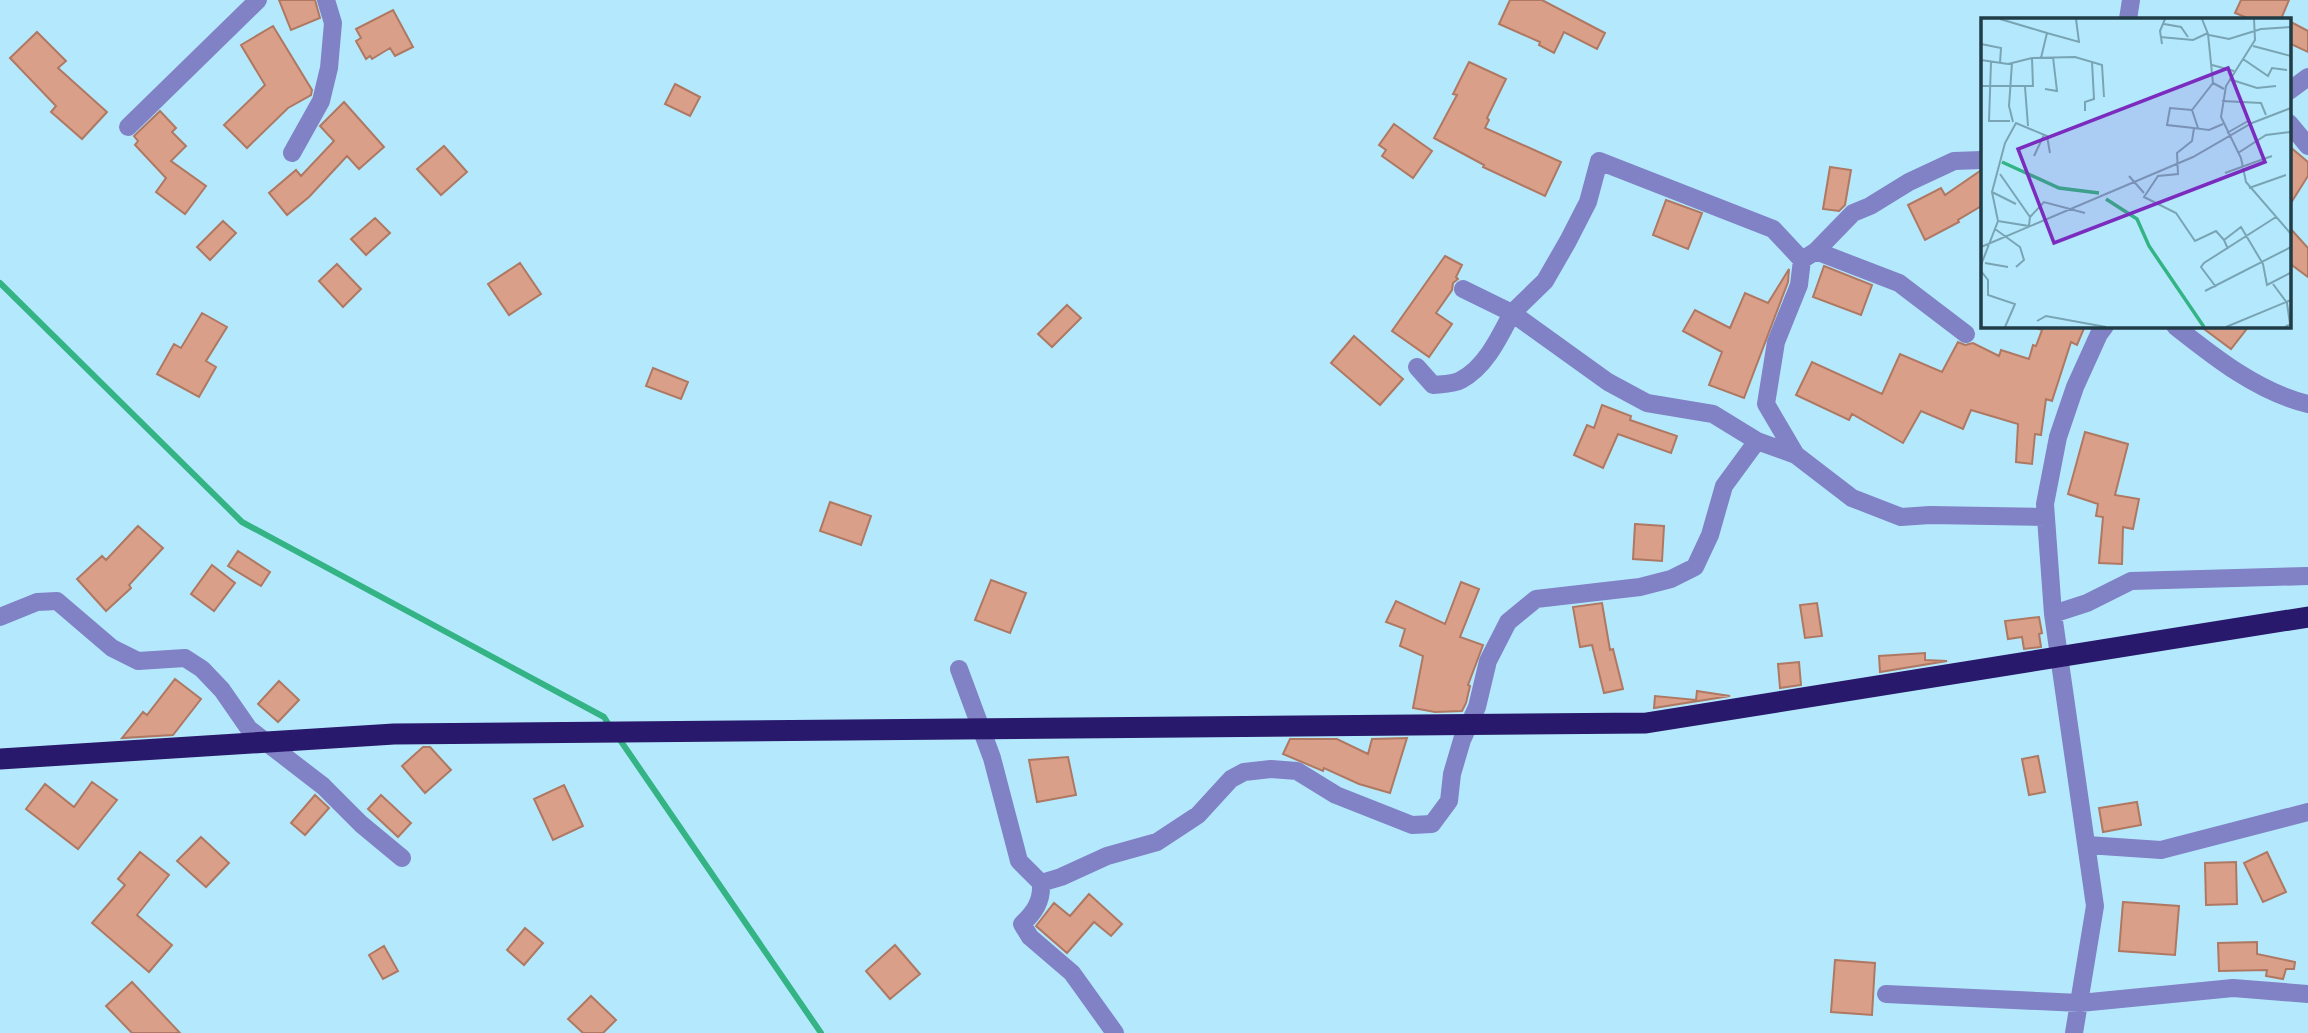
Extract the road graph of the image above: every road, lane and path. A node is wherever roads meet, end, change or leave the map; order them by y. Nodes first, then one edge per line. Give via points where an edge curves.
1 (258, 0) edge
2 (327, 0) edge
3 (2131, 0) edge
4 (2128, 18) edge
5 (2308, 77) edge
6 (2290, 90) edge
7 (2290, 124) edge
8 (128, 127) dead end
9 (2308, 146) edge
10 (292, 153) dead end
11 (1981, 160) edge
12 (1809, 256) junction
13 (1463, 289) dead end
14 (1512, 313) junction
15 (2104, 327) edge
16 (2176, 327) edge
17 (1966, 334) dead end
18 (1417, 367) dead end
19 (2308, 404) edge
20 (1757, 441) junction
21 (1796, 455) junction
22 (2046, 517) junction
23 (2308, 576) edge
24 (2053, 614) junction
25 (0, 617) edge
26 (2308, 617) edge
27 (959, 670) dead end
28 (0, 759) edge
29 (2308, 812) edge
30 (2087, 845) junction
31 (402, 858) dead end
32 (1041, 883) junction
33 (1886, 994) dead end
34 (2308, 994) edge
35 (2080, 1003) junction
36 (1115, 1033) edge
37 (2074, 1033) edge

1 - 8 street
2 - 10 street via 333,23 329,68 321,101
3 - 4 street
5 - 6 street
7 - 9 street
11 - 12 street via 1954,161 1853,213
12 - 14 street via 1773,229 1600,161 1569,242 1545,281
12 - 17 street via 1899,283
12 - 21 street via 1776,342 1766,404
13 - 14 street
14 - 18 street via 1481,363 1460,381 1433,385
14 - 20 street via 1627,393 1647,403 1713,414
15 - 22 street via 2075,387 2058,437
16 - 19 street via 2264,387
20 - 21 street
20 - 32 street via 1724,486 1695,567 1640,587 1536,599 1508,622 1488,662 1477,707 1462,740 1451,774 1449,801 1432,824 1412,825 1336,795 1297,771 1244,772 1231,779 1198,815 1157,842
21 - 22 street via 1852,498 1901,517
22 - 24 street
23 - 24 street via 2132,581
24 - 30 street
25 - 31 street via 37,602 57,601 112,648 138,661 185,658 222,690 248,729 323,786
26 - 28 highway via 1646,723 394,734
27 - 32 street via 992,758 1019,861
29 - 30 street via 2161,850
30 - 35 street via 2095,906
32 - 36 street via 1039,904 1022,924 1030,937 1072,973
33 - 35 street
34 - 35 street via 2233,988
35 - 37 street

